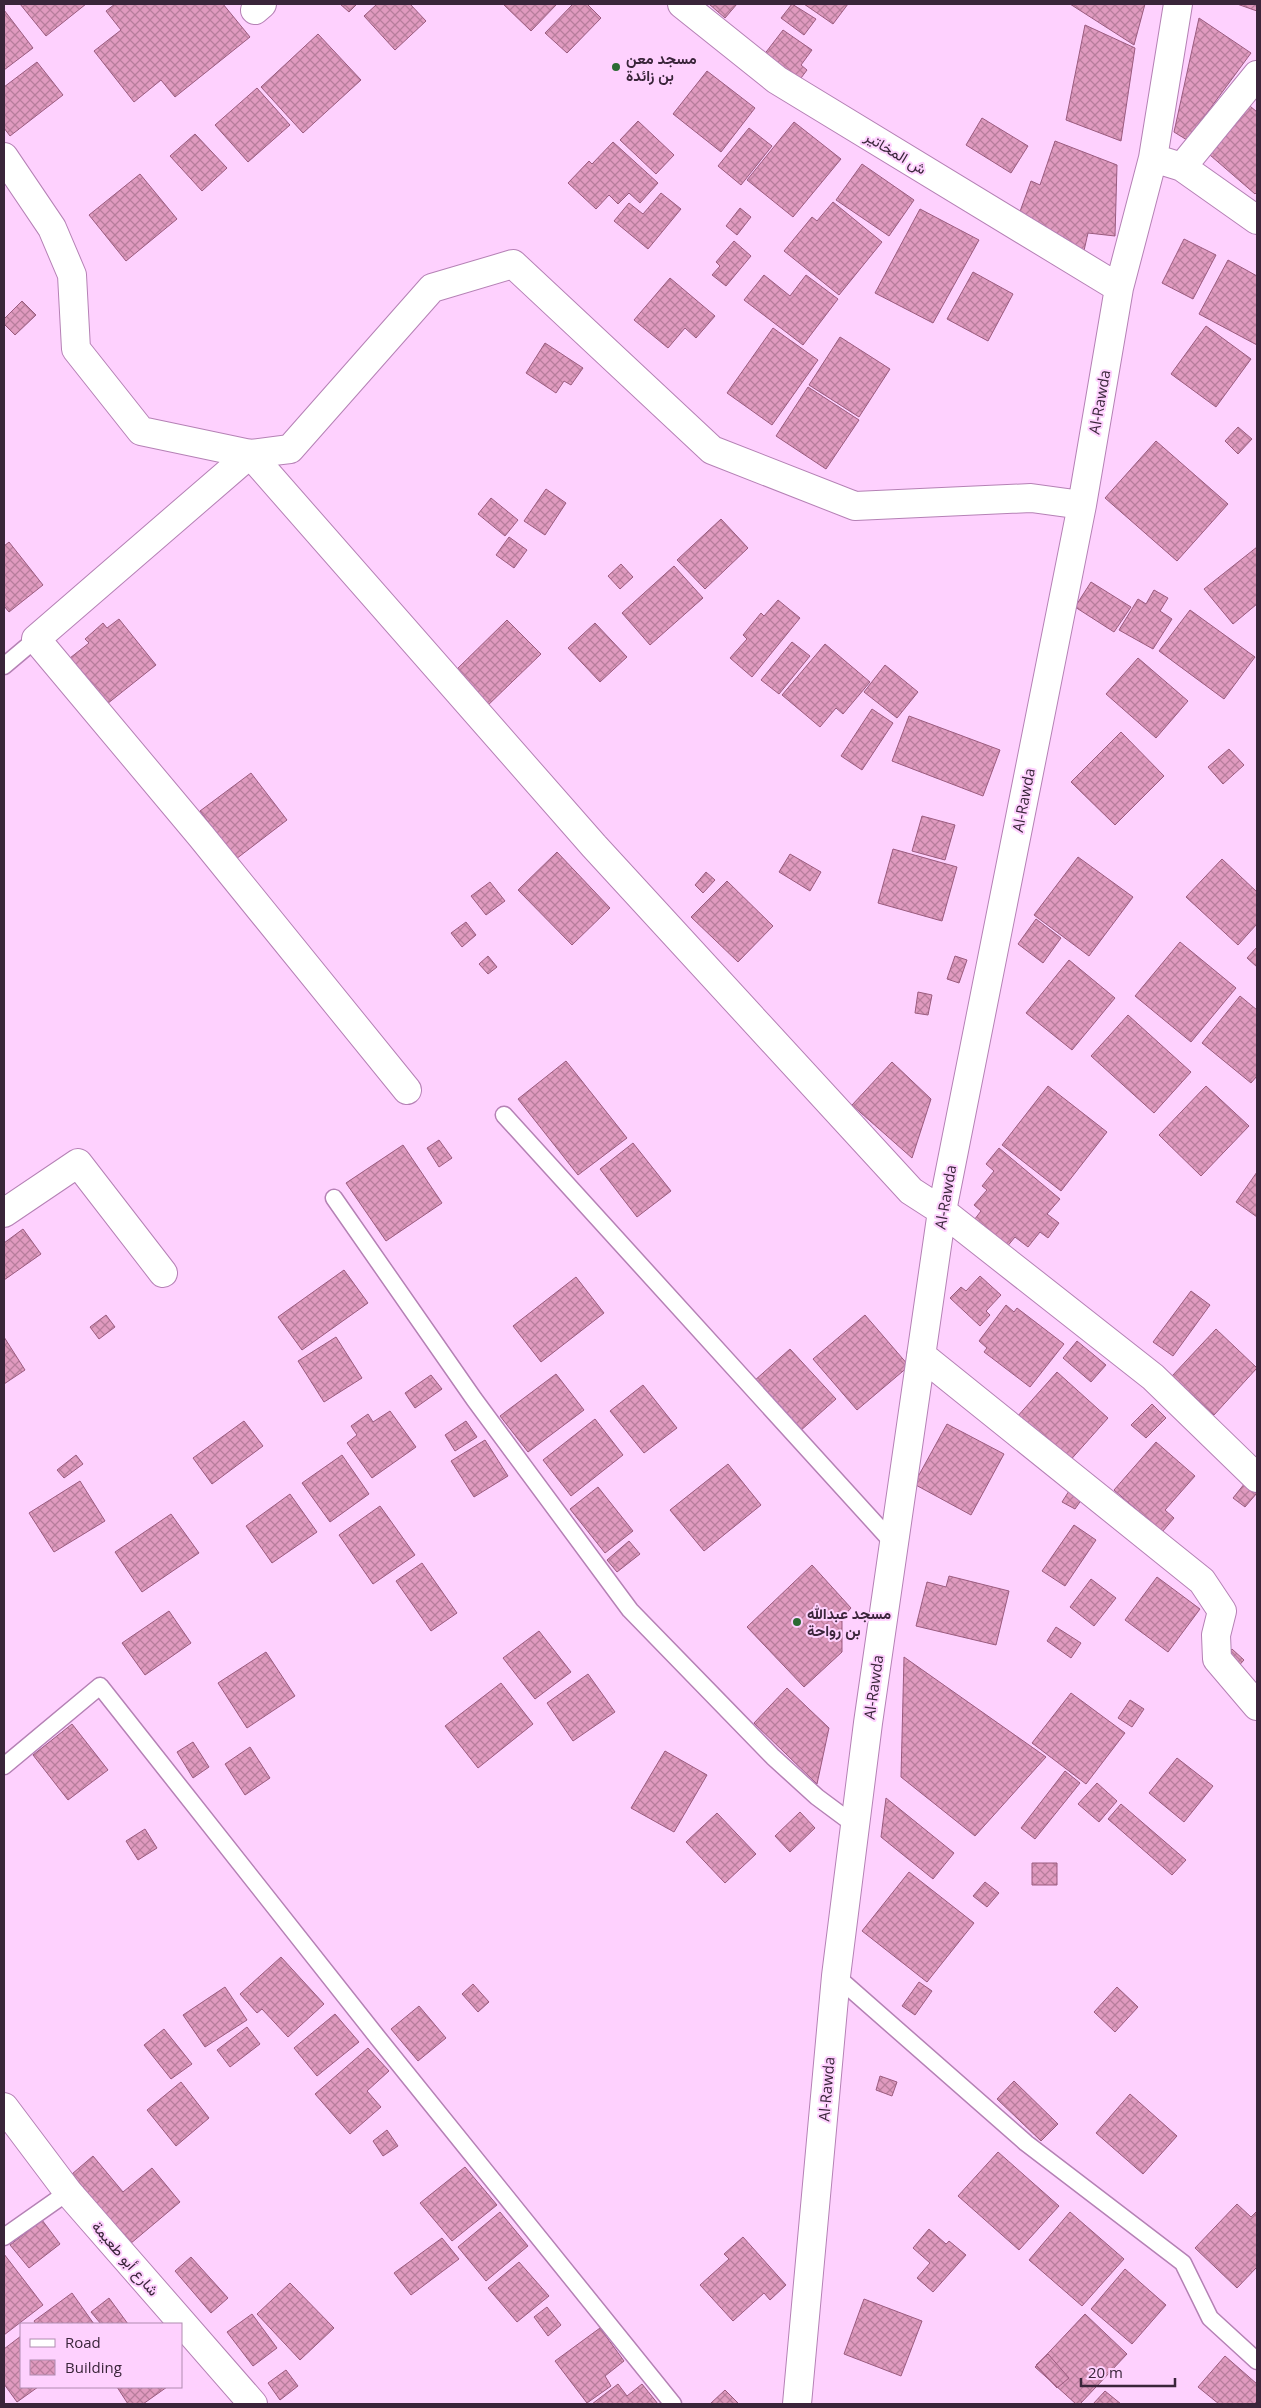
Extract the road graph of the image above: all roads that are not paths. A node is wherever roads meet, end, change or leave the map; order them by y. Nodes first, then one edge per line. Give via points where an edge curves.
1 (682, 4) edge
2 (1178, 4) edge
3 (1257, 75) edge
4 (4, 157) edge
5 (1153, 158) junction
6 (1182, 167) junction
7 (1257, 220) edge
8 (1119, 288) junction
9 (250, 454) junction
10 (1082, 506) junction
11 (36, 639) junction
12 (4, 666) edge
13 (408, 1090) dead end
14 (504, 1116) dead end
15 (334, 1198) dead end
16 (942, 1211) junction
17 (4, 1213) edge
18 (163, 1272) dead end
19 (921, 1355) junction
20 (1257, 1478) edge
21 (894, 1544) junction
22 (1257, 1706) edge
23 (4, 1766) edge
24 (856, 1826) junction
25 (836, 1976) junction
26 (4, 2107) edge
27 (68, 2192) junction
28 (4, 2237) edge
29 (1257, 2361) edge
30 (253, 2404) edge
31 (673, 2404) edge
32 (797, 2404) edge

1 - 8 street, ش المخاتير via 777,80
2 - 5 street, Al-Rawda
3 - 6 street
4 - 9 street via 52,228 72,275 76,349 141,431
5 - 6 street
5 - 8 street, Al-Rawda
6 - 7 street
8 - 10 street, Al-Rawda
9 - 10 street via 290,449 432,288 513,264 712,450 855,506 1031,498
9 - 11 street
9 - 16 street via 594,846 911,1191
10 - 16 street, Al-Rawda
11 - 12 lane
11 - 13 street
14 - 21 lane
15 - 24 lane via 474,1399 630,1610 773,1757 817,1797
16 - 19 street, Al-Rawda
16 - 20 street via 1153,1377
17 - 18 street via 78,1163
19 - 21 street, Al-Rawda
19 - 22 street via 1202,1581 1222,1611 1216,1635 1217,1659
21 - 24 street, Al-Rawda
23 - 31 lane via 100,1686
24 - 25 street, Al-Rawda
25 - 29 lane via 1026,2144 1183,2264 1210,2318
25 - 32 street, Al-Rawda
26 - 27 street, شارع أبو طعيمة
27 - 28 lane
27 - 30 street, شارع أبو طعيمة

